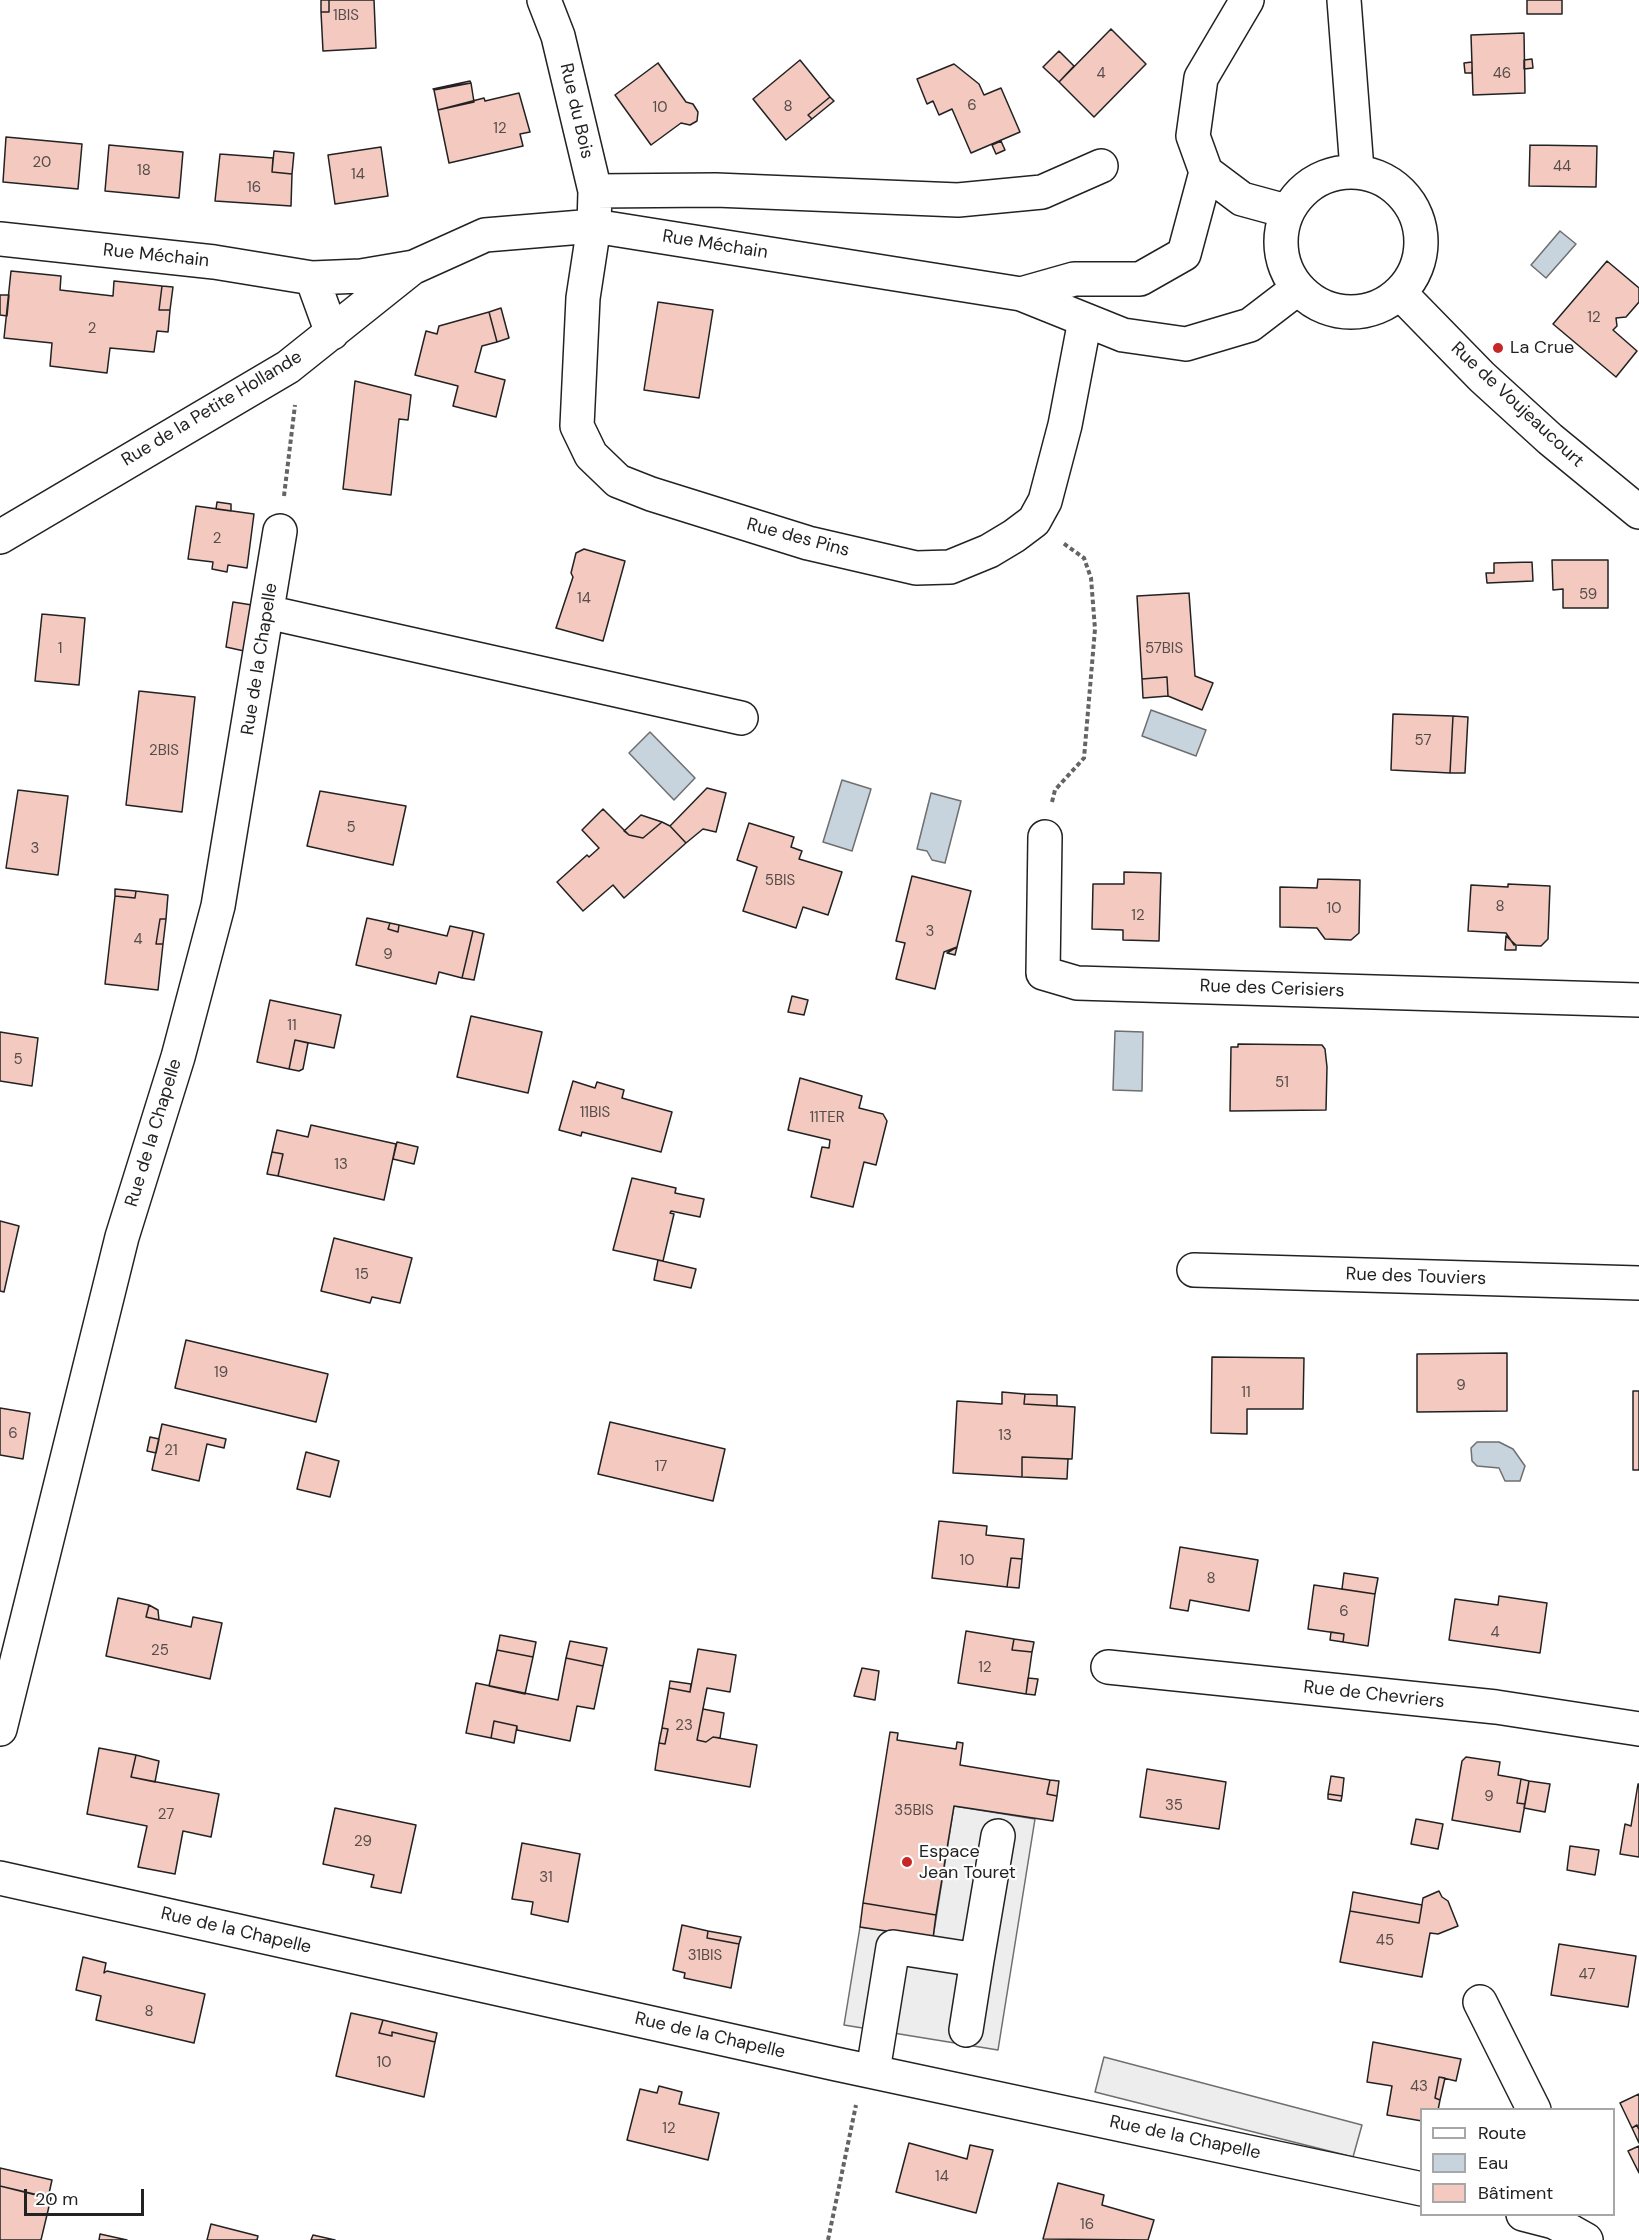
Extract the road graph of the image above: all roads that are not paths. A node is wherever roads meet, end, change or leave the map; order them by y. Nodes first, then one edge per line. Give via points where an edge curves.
1 (544, 0) edge
2 (1247, 0) edge
3 (1344, 0) edge
4 (1101, 166) dead end
5 (1357, 170) junction
6 (1206, 172) junction
7 (594, 191) junction
8 (1286, 211) junction
9 (594, 226) junction
10 (0, 239) edge
11 (414, 267) junction
12 (312, 278) junction
13 (1297, 289) junction
14 (1400, 293) junction
15 (1021, 294) junction
16 (1085, 320) junction
17 (332, 333) junction
18 (1639, 512) edge
19 (280, 531) road end
20 (0, 537) edge
21 (267, 612) junction
22 (741, 718) dead end
23 (1045, 837) road end
24 (1639, 1000) edge
25 (1194, 1270) dead end
26 (1639, 1283) edge
27 (1108, 1667) dead end
28 (0, 1729) edge
29 (1639, 1729) edge
30 (998, 1836) dead end
31 (0, 1878) edge
32 (977, 1960) junction
33 (1480, 2002) dead end
34 (966, 2030) dead end
35 (868, 2070) junction
36 (1533, 2108) edge
37 (1420, 2189) edge
38 (1531, 2216) edge
39 (1587, 2216) edge
40 (1586, 2240) edge
41 (1598, 2240) edge

1 - 7 street, Rue du Bois via 558,36
2 - 6 street via 1201,78 1192,136
3 - 5 street
4 - 7 street via 1042,192 958,200 716,190
5 - 8 street via 1315,179
5 - 14 street via 1395,185 1419,218 1421,259
6 - 8 street via 1242,200
6 - 15 street, Rue Méchain via 1184,254 1140,279 1074,279
7 - 9 street, Rue du Bois
8 - 13 street via 1279,237 1283,265
9 - 11 street, Rue Méchain via 485,235
9 - 15 street, Rue Méchain
9 - 16 street, Rue des Pins via 583,298 577,426 591,455 618,481 651,494 808,543 916,568 950,567 990,551 1034,521 1053,475
10 - 12 street, Rue Méchain via 214,262
11 - 12 street, Rue Méchain via 361,276
11 - 17 street, Rue de la Petite Hollande
12 - 17 street
13 - 14 street via 1329,310 1367,311
13 - 16 street, Rue Méchain via 1250,325 1186,344 1123,335
14 - 18 street, Rue de Voujeaucourt via 1482,377
15 - 16 street, Rue Méchain
17 - 20 street, Rue de la Petite Hollande via 288,367
19 - 21 street, Rue de la Chapelle
21 - 22 street
21 - 28 street, Rue de la Chapelle via 218,906 178,1057 122,1237
23 - 24 street, Rue des Cerisiers via 1043,973 1077,983
25 - 26 street, Rue des Touviers
27 - 29 street, Rue de Chevriers via 1496,1707
30 - 32 street
31 - 35 street, Rue de la Chapelle
32 - 34 street
32 - 35 street via 893,1947
33 - 36 street
35 - 37 street, Rue de la Chapelle
38 - 40 street via 1554,2222
39 - 41 street

